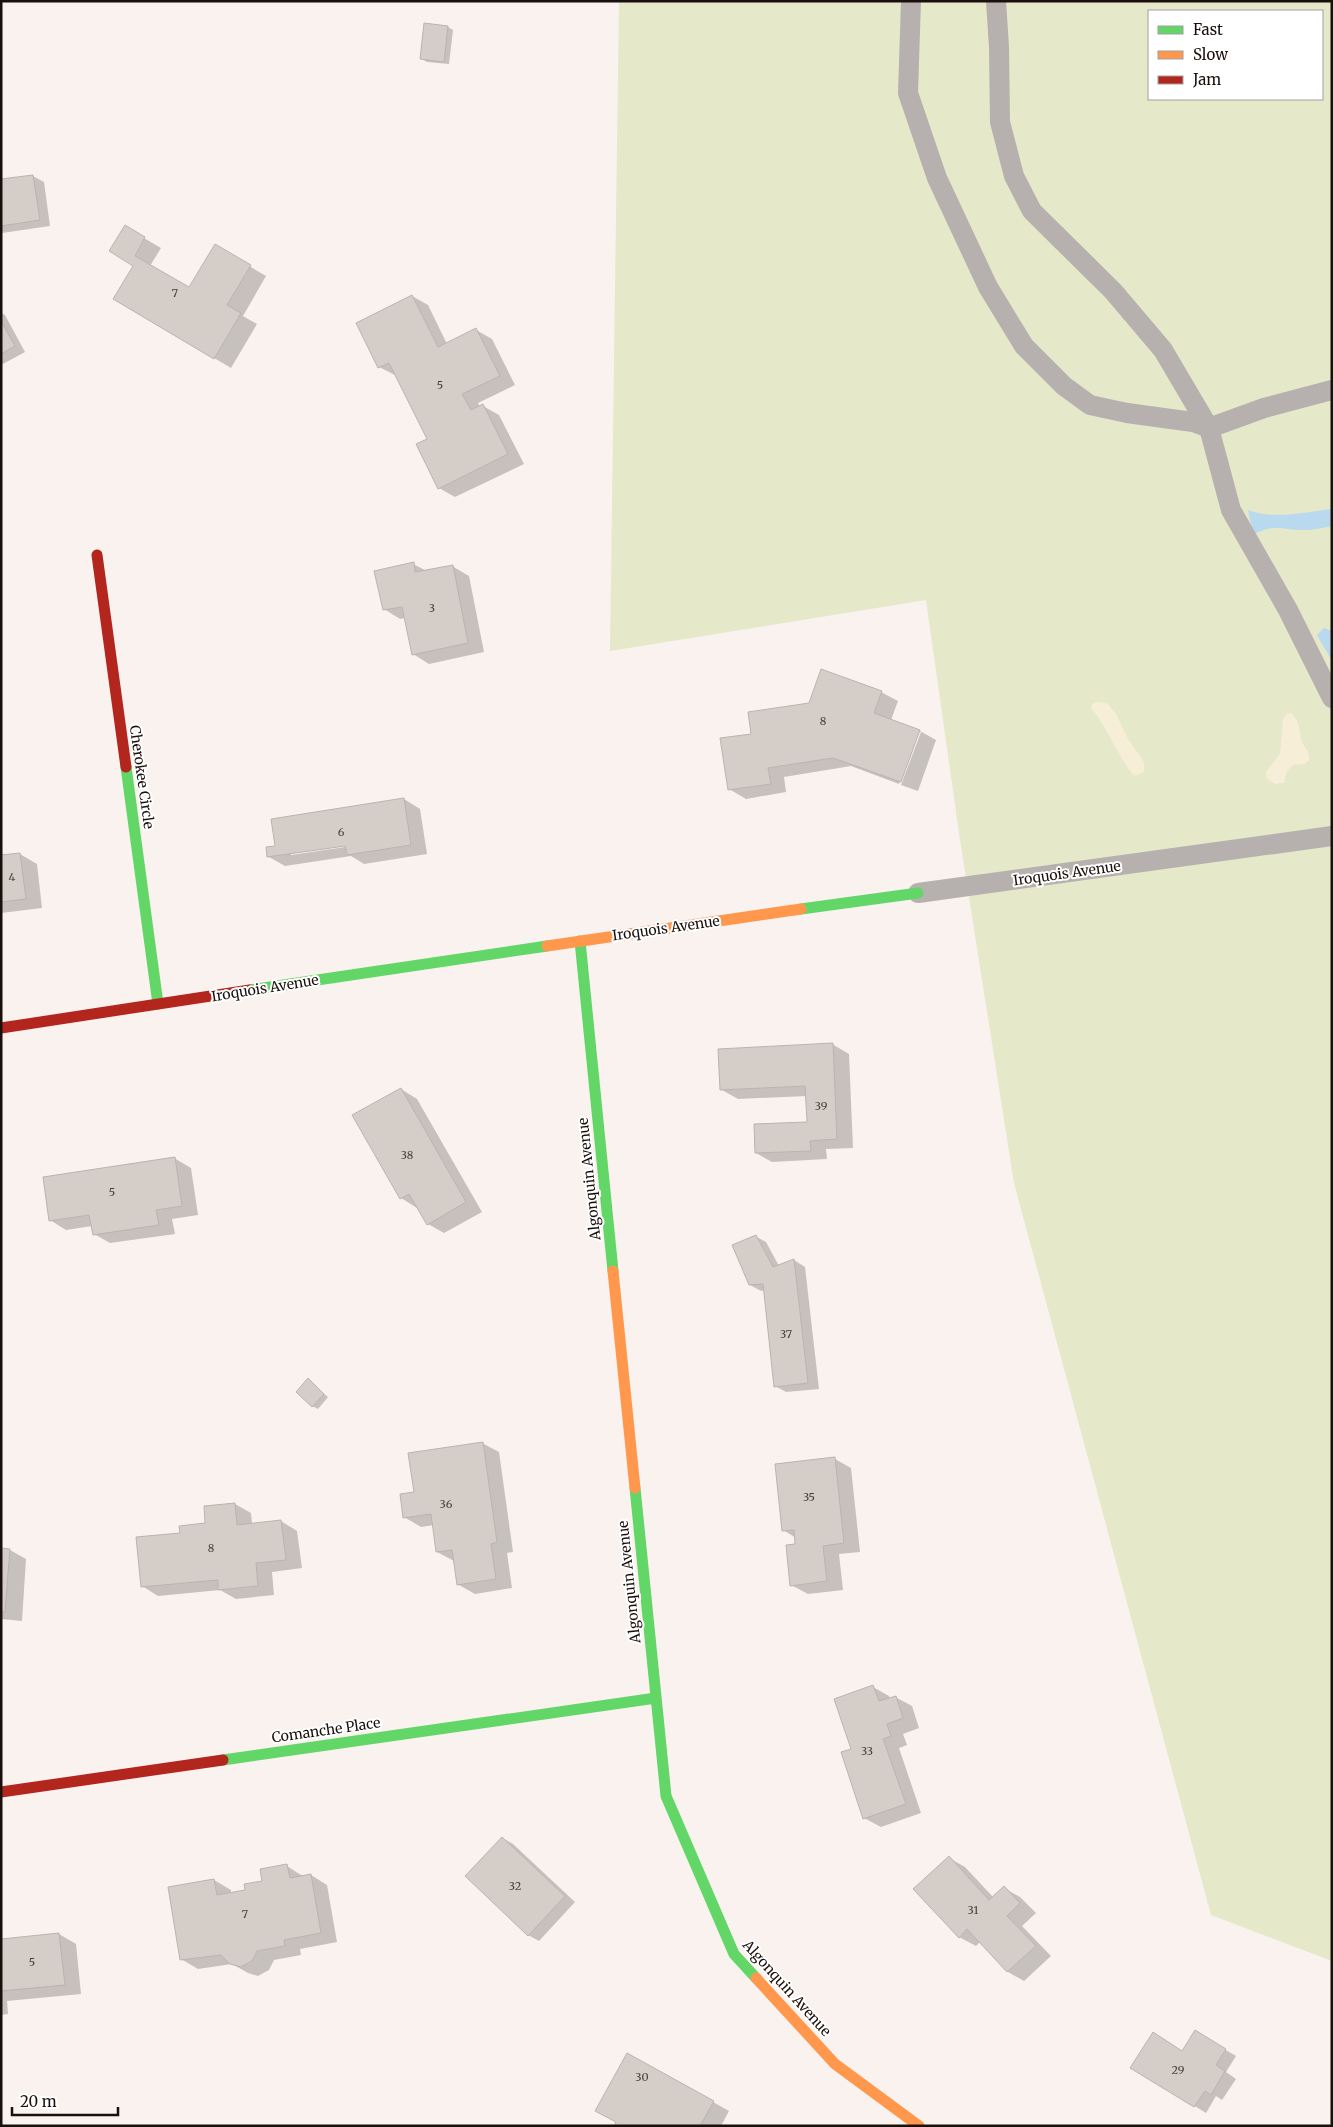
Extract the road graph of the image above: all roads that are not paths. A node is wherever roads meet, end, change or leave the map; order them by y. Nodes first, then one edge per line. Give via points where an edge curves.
1 (911, 1) edge
2 (996, 1) edge
3 (1332, 390) edge
4 (1209, 428) junction
5 (97, 555) dead end
6 (1332, 698) edge
7 (1332, 836) edge
8 (918, 893) joint
9 (580, 941) junction
10 (158, 1004) junction
11 (1, 1028) edge
12 (656, 1698) junction
13 (1, 1792) edge
14 (919, 2126) edge

1 - 4 lane via 908,93 937,178 988,287 1024,346 1064,386 1090,405 1193,422
2 - 4 lane via 1000,122 1014,176 1032,211 1113,292 1163,350
3 - 4 lane via 1264,408
4 - 6 lane via 1231,510 1288,610
5 - 10 street, Cherokee Circle
7 - 8 lane, Iroquois Avenue
8 - 9 street, Iroquois Avenue
9 - 10 street, Iroquois Avenue
9 - 12 street, Algonquin Avenue
10 - 11 street, Iroquois Avenue
12 - 13 street, Comanche Place
12 - 14 street, Algonquin Avenue via 666,1796 734,1954 836,2064

